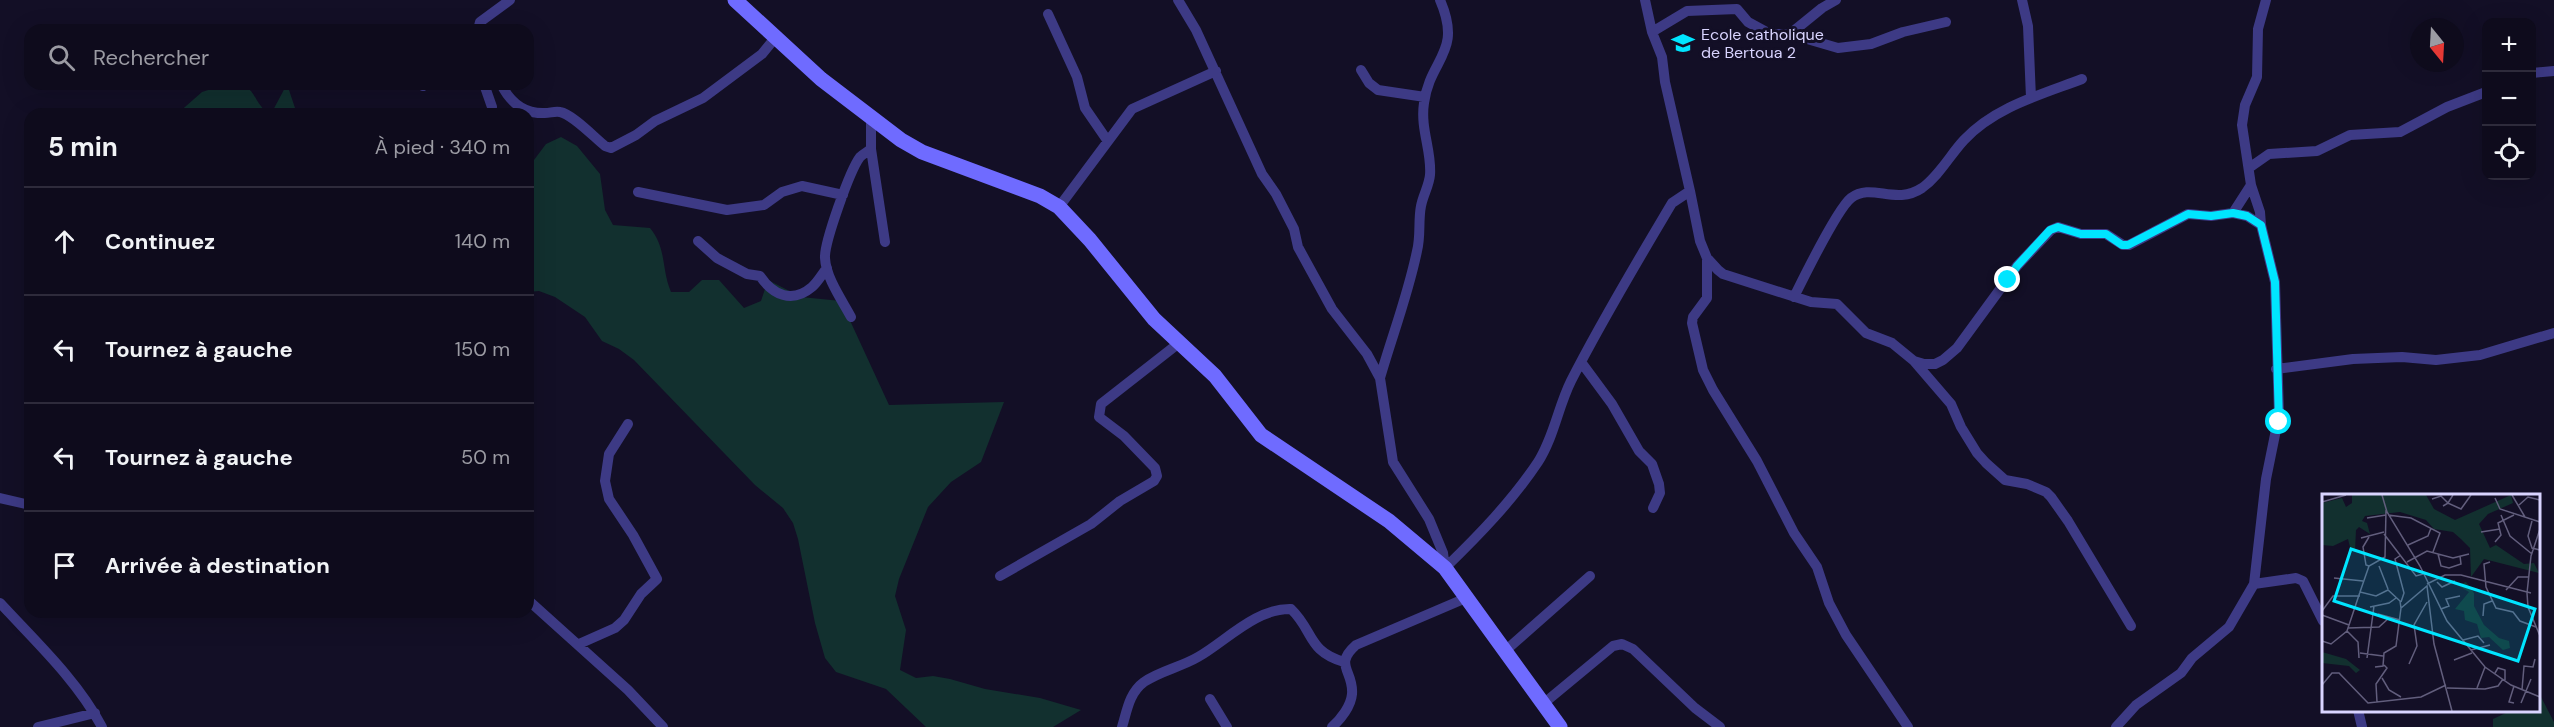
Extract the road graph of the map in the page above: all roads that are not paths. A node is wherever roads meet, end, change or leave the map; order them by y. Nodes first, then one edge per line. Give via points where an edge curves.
1 (510, 0) edge
2 (737, 0) edge
3 (1178, 0) edge
4 (1440, 0) edge
5 (1645, 0) edge
6 (1836, 0) edge
7 (2022, 0) edge
8 (2266, 0) edge
9 (1048, 14) dead end
10 (1946, 22) dead end
11 (480, 24) edge
12 (1652, 32) junction
13 (1790, 34) junction
14 (775, 38) junction
15 (1361, 70) dead end
16 (1216, 71) junction
17 (2554, 71) edge
18 (2536, 73) edge
19 (2082, 79) dead end
20 (486, 90) edge
21 (505, 90) edge
22 (2482, 94) edge
23 (1425, 97) junction
24 (2031, 98) junction
25 (492, 107) dead end
26 (522, 108) edge
27 (534, 112) edge
28 (871, 116) junction
29 (1107, 140) junction
30 (871, 149) junction
31 (2249, 168) junction
32 (2251, 185) junction
33 (1690, 191) junction
34 (638, 192) dead end
35 (843, 195) junction
36 (1059, 207) junction
37 (2233, 213) junction
38 (2261, 225) junction
39 (698, 242) dead end
40 (885, 242) dead end
41 (1707, 258) junction
42 (826, 268) junction
43 (1794, 297) junction
44 (850, 317) dead end
45 (2554, 333) edge
46 (1179, 343) junction
47 (1914, 361) junction
48 (1581, 362) junction
49 (2276, 369) junction
50 (1380, 378) junction
51 (628, 424) dead end
52 (0, 498) edge
53 (24, 504) edge
54 (1653, 508) dead end
55 (1445, 568) junction
56 (1000, 576) dead end
57 (1590, 576) dead end
58 (2254, 584) junction
59 (1466, 598) junction
60 (0, 603) edge
61 (534, 605) edge
62 (2322, 619) edge
63 (2131, 626) dead end
64 (579, 644) junction
65 (1505, 651) junction
66 (1344, 662) junction
67 (1210, 699) dead end
68 (1543, 704) junction
69 (2358, 712) edge
70 (95, 713) junction
71 (38, 727) edge
72 (102, 727) edge
73 (663, 727) edge
74 (1122, 727) edge
75 (1227, 727) edge
76 (1332, 727) edge
77 (1560, 727) edge
78 (1720, 727) edge
79 (1908, 727) edge
80 (2116, 727) edge
81 (2362, 727) edge

1 - 11 street
2 - 14 street
3 - 16 street
4 - 23 street via 1450,29
5 - 12 street
6 - 13 street
7 - 24 street via 2028,26
8 - 31 street via 2258,29 2257,78 2245,105 2242,125
9 - 29 street via 1077,77 1085,108
10 - 13 street via 1871,44 1838,48
12 - 13 street via 1687,11 1737,9 1748,22 1770,34
12 - 33 street via 1662,57
14 - 27 street via 762,54 703,98 611,147 560,112
14 - 28 street
15 - 23 street via 1378,90
16 - 29 street via 1132,109
16 - 50 street via 1262,174 1294,229 1323,293
17 - 18 street
19 - 24 street
20 - 25 street
21 - 26 street
22 - 31 street via 2400,132 2350,135 2317,151 2269,154
23 - 50 street via 1422,128 1430,178 1421,206 1417,251 1400,320
24 - 43 street via 1986,120 1922,188 1895,197 1869,191 1850,198
28 - 30 street
28 - 36 street via 922,152 1031,192
29 - 36 street
30 - 35 street via 861,156
30 - 40 street
31 - 32 street
32 - 37 street
32 - 38 street
33 - 41 street
33 - 48 street via 1672,203
34 - 35 street via 727,210 764,205 802,186
35 - 42 street via 830,228 824,256
36 - 46 street
37 - 38 street
37 - 47 street via 2188,214 2128,245 2106,234 2081,234 2058,227 2050,230 2017,266 1957,348 1935,364
38 - 49 street via 2275,282
39 - 42 street via 717,258 747,274 760,276 770,290 781,294 793,296 807,291
41 - 43 street via 1724,274
41 - 79 street via 1707,298 1692,323 1703,370 1817,567 1829,603 1846,635
42 - 44 street
43 - 47 street via 1838,304 1859,328 1892,343
45 - 49 street via 2480,355 2436,360 2353,359
46 - 55 street via 1215,376 1261,435 1389,521
46 - 56 street via 1098,410 1099,417 1155,468 1154,482 1120,501 1091,524
47 - 63 street via 1951,404 1961,427 1986,463 2005,480 2027,484 2051,497
48 - 54 street via 1612,404 1639,452 1652,464 1660,493
48 - 55 street via 1538,462 1489,525
49 - 58 street via 2279,422 2266,479
50 - 55 street via 1393,462 1429,519
51 - 64 street via 609,454 605,481 609,498 657,579 615,628
52 - 53 street
55 - 59 street
57 - 65 street
58 - 62 street via 2296,578 2303,581
58 - 80 street via 2229,627 2192,658 2181,673 2136,705
59 - 65 street
59 - 66 street via 1356,645
60 - 70 street
61 - 64 street
64 - 73 street
65 - 68 street
66 - 74 street via 1318,649 1298,616 1285,609 1260,617 1197,657 1144,682 1132,695
66 - 76 street via 1353,692 1350,704
67 - 75 street
68 - 77 street
68 - 78 street via 1612,646 1622,645 1633,649
69 - 81 street
70 - 71 street
70 - 72 street

